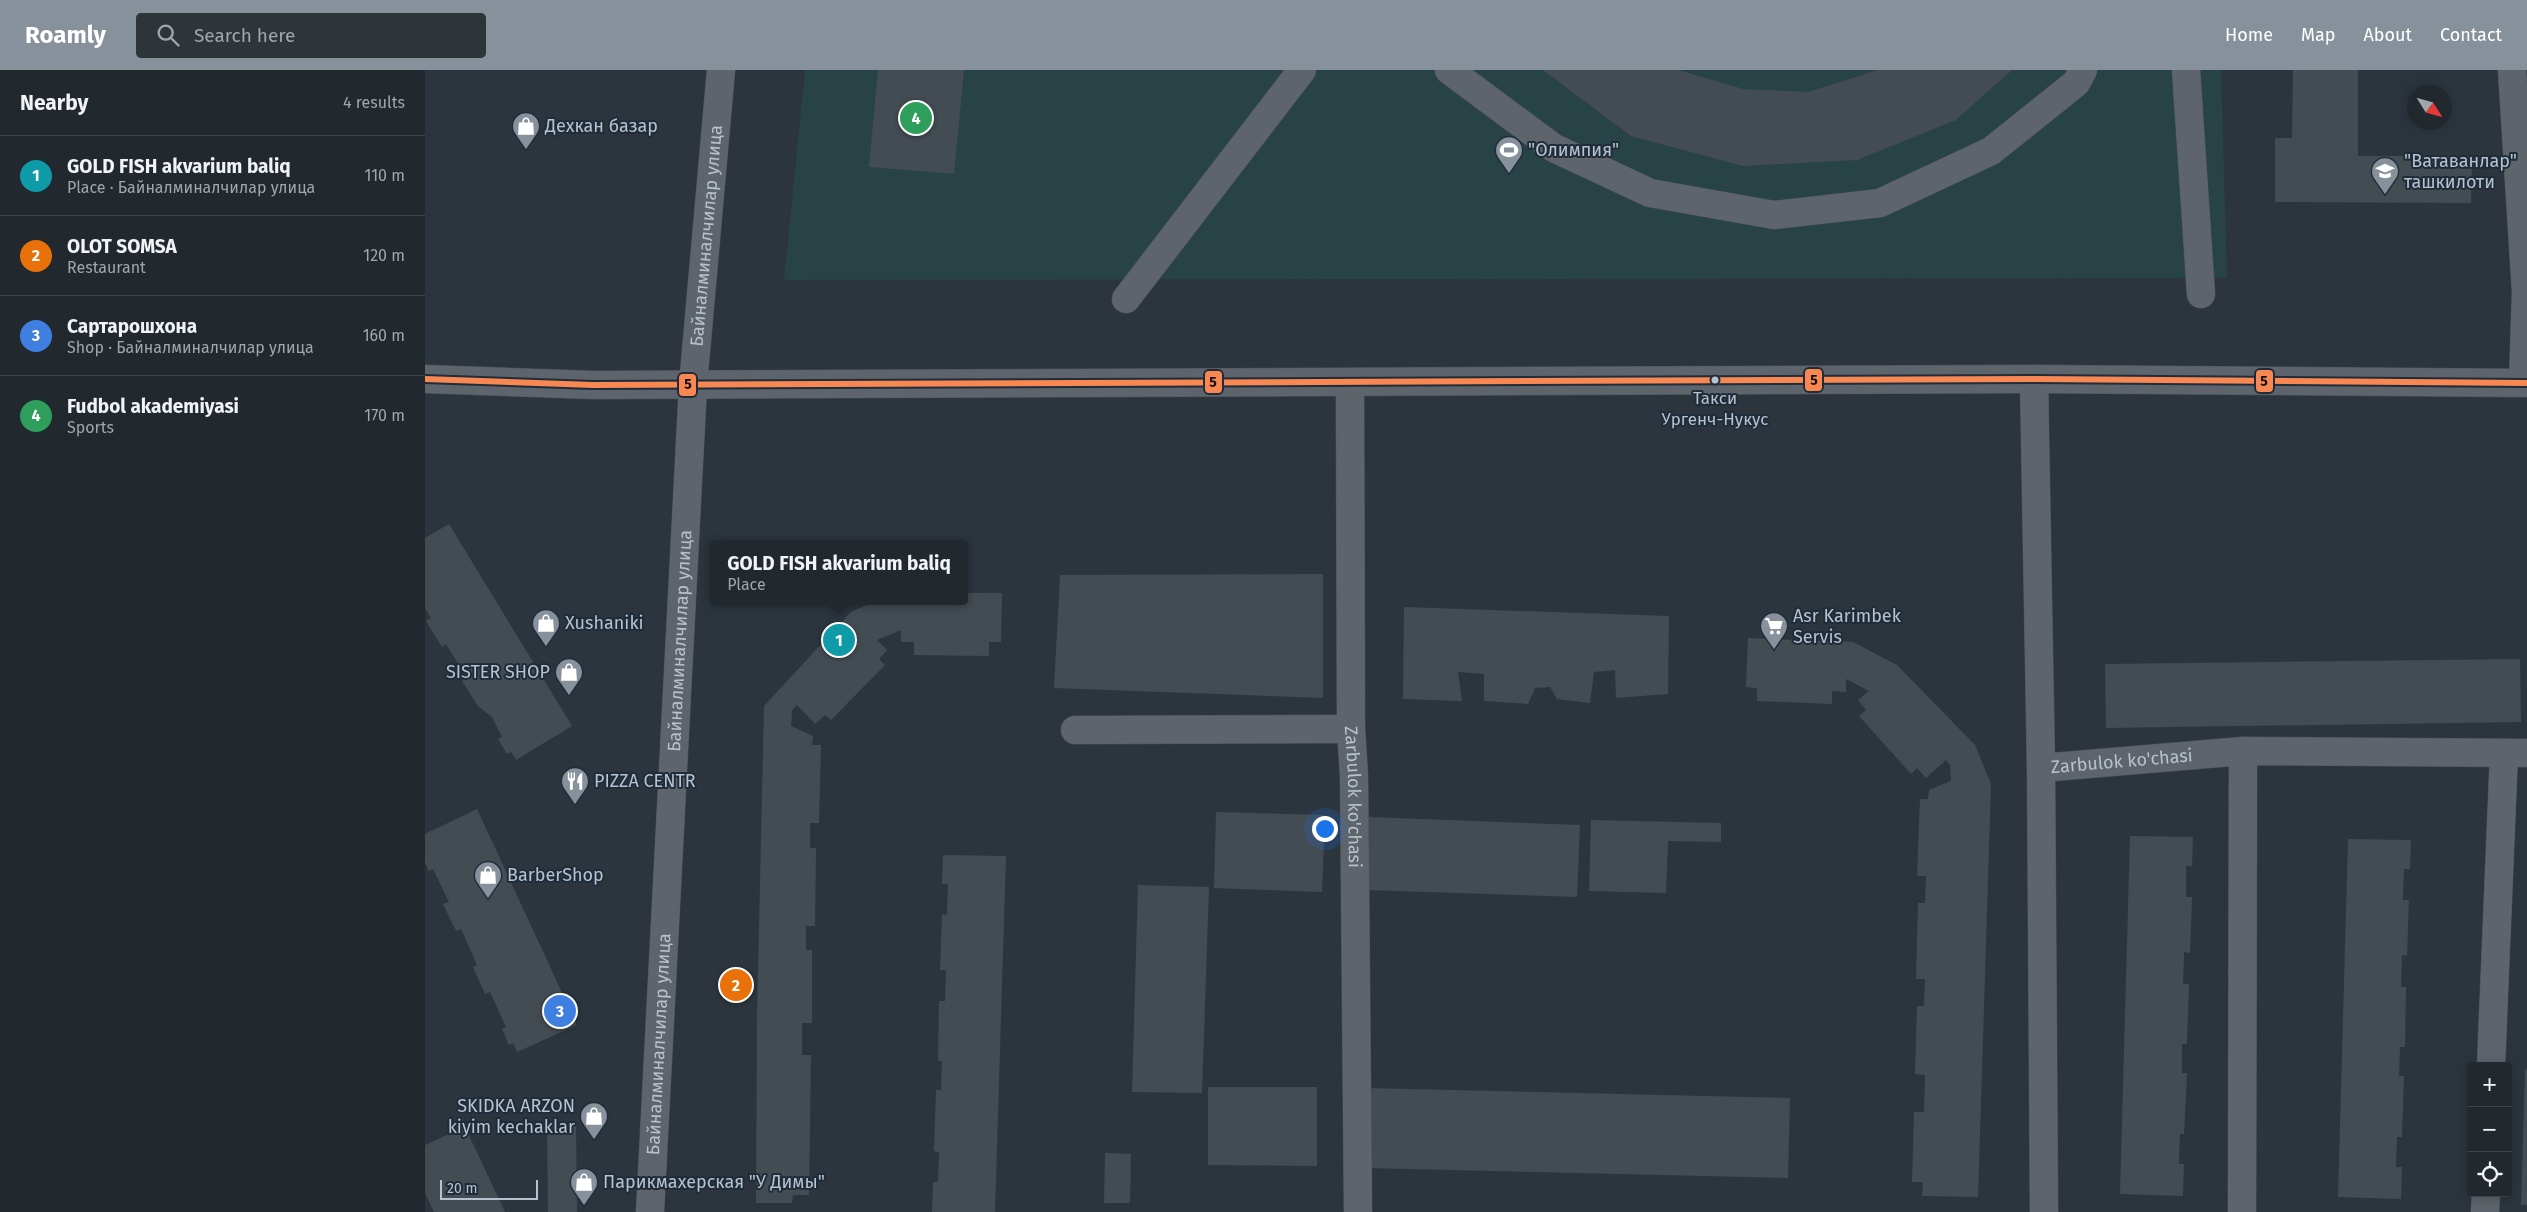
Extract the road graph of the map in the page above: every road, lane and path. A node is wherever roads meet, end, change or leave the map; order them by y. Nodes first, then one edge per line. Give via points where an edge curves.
1 (721, 70) edge
2 (1302, 70) edge
3 (1449, 70) edge
4 (2083, 70) edge
5 (2186, 70) edge
6 (2513, 70) edge
7 (2201, 294) dead end
8 (1126, 299) dead end
9 (425, 379) edge
10 (2034, 379) junction
11 (1350, 382) junction
12 (2525, 382) edge
13 (693, 385) junction
14 (1351, 729) junction
15 (1075, 730) dead end
16 (2243, 751) junction
17 (2515, 753) edge
18 (2041, 768) junction
19 (2491, 1062) edge
20 (2486, 1197) edge
21 (651, 1212) edge
22 (1358, 1212) edge
23 (2044, 1212) edge
24 (2241, 1212) edge
25 (2485, 1212) edge

1 - 13 street, Байналминалчилар улица
2 - 8 street
3 - 4 street via 1554,148 1650,193 1774,214 1880,203 1991,151 2076,83
5 - 7 street
6 - 12 street via 2527,292
9 - 13 street
10 - 11 street
10 - 12 street
10 - 18 street
11 - 13 street
11 - 14 street, Zarbulok ko'chasi
13 - 21 street, Байналминалчилар улица
14 - 15 street
14 - 22 street, Zarbulok ko'chasi
16 - 17 street, Zarbulok ko'chasi
16 - 18 street, Zarbulok ko'chasi
16 - 24 street
17 - 19 street
18 - 23 street, Zarbulok ko'chasi
20 - 25 street

